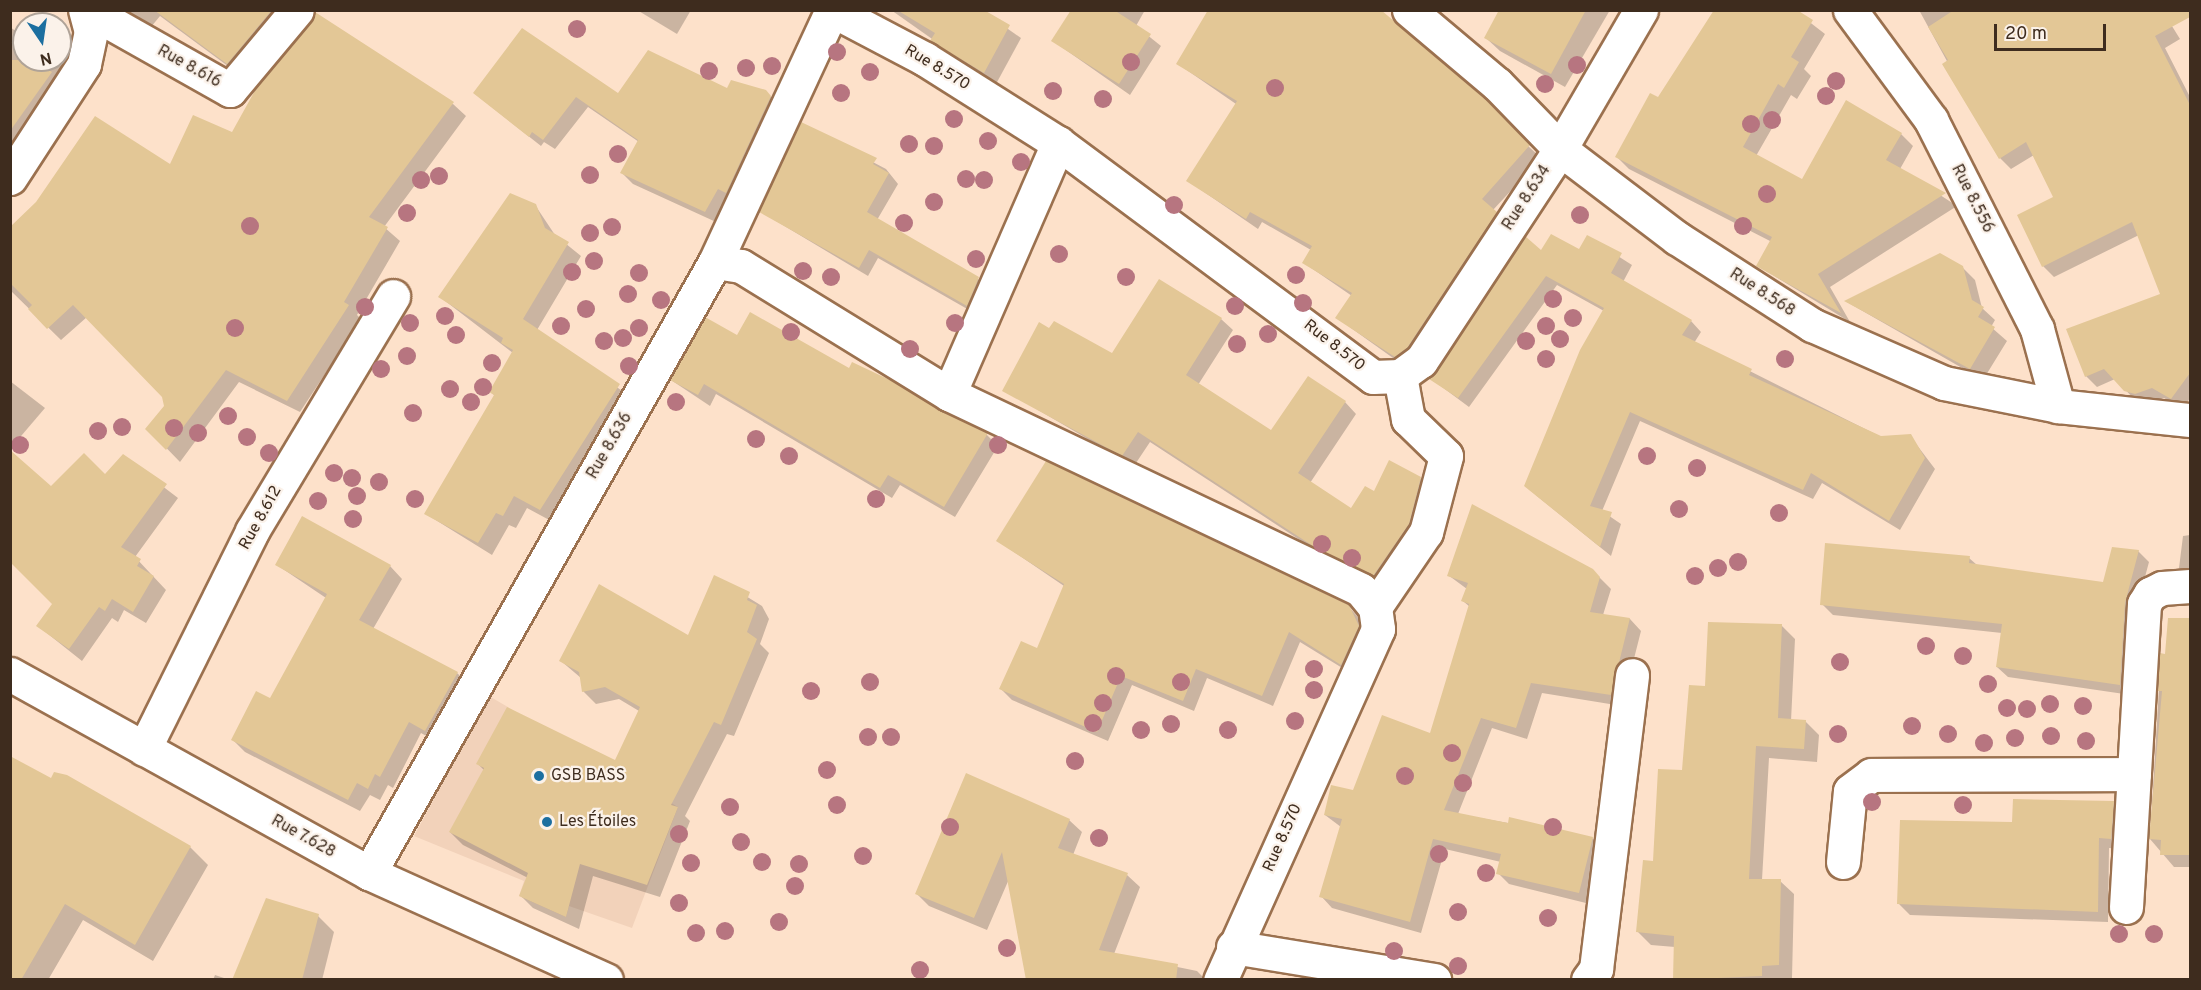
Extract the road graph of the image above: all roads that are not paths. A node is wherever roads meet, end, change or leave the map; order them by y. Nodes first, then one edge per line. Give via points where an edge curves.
1 (86, 10) edge
2 (297, 10) edge
3 (832, 10) edge
4 (1409, 10) edge
5 (1641, 10) edge
6 (1850, 10) edge
7 (1059, 143) junction
8 (1560, 149) junction
9 (10, 178) edge
10 (714, 262) junction
11 (393, 296) dead end
12 (1400, 376) junction
13 (949, 394) junction
14 (2058, 406) junction
15 (2190, 420) edge
16 (2190, 586) edge
17 (1375, 607) junction
18 (10, 674) edge
19 (1632, 675) dead end
20 (144, 749) junction
21 (2134, 774) junction
22 (1843, 862) dead end
23 (369, 873) junction
24 (2126, 907) dead end
25 (1233, 947) junction
26 (606, 980) edge
27 (1220, 980) edge
28 (1434, 980) edge
29 (1588, 980) edge

1 - 2 street, Rue 8.616 via 230,90
1 - 9 street via 91,32 84,64
3 - 7 street, Rue 8.570 via 925,59
3 - 10 street, Rue 8.636
4 - 8 street, Rue 8.568 via 1497,84
5 - 8 street, Rue 8.634
6 - 14 street, Rue 8.556 via 1931,120 2037,329
7 - 12 street, Rue 8.570 via 1373,377
7 - 13 street
8 - 12 street, Rue 8.634 via 1421,361
8 - 14 street, Rue 8.568 via 1677,238 1812,325 1944,383
10 - 13 street via 741,266
10 - 23 street, Rue 8.636
11 - 20 street, Rue 8.612 via 252,531
12 - 17 street via 1408,419 1446,456 1426,532
13 - 17 street via 1361,590
14 - 15 street, Rue 8.568
16 - 21 street via 2162,588 2150,594 2144,604
17 - 25 street, Rue 8.570 via 1378,628
18 - 20 street, Rue 7.628
19 - 29 street via 1596,969
20 - 23 street, Rue 7.628
21 - 22 street via 1871,775 1850,790
21 - 24 street
23 - 26 street, Rue 7.628
25 - 27 street, Rue 8.570
25 - 28 street

